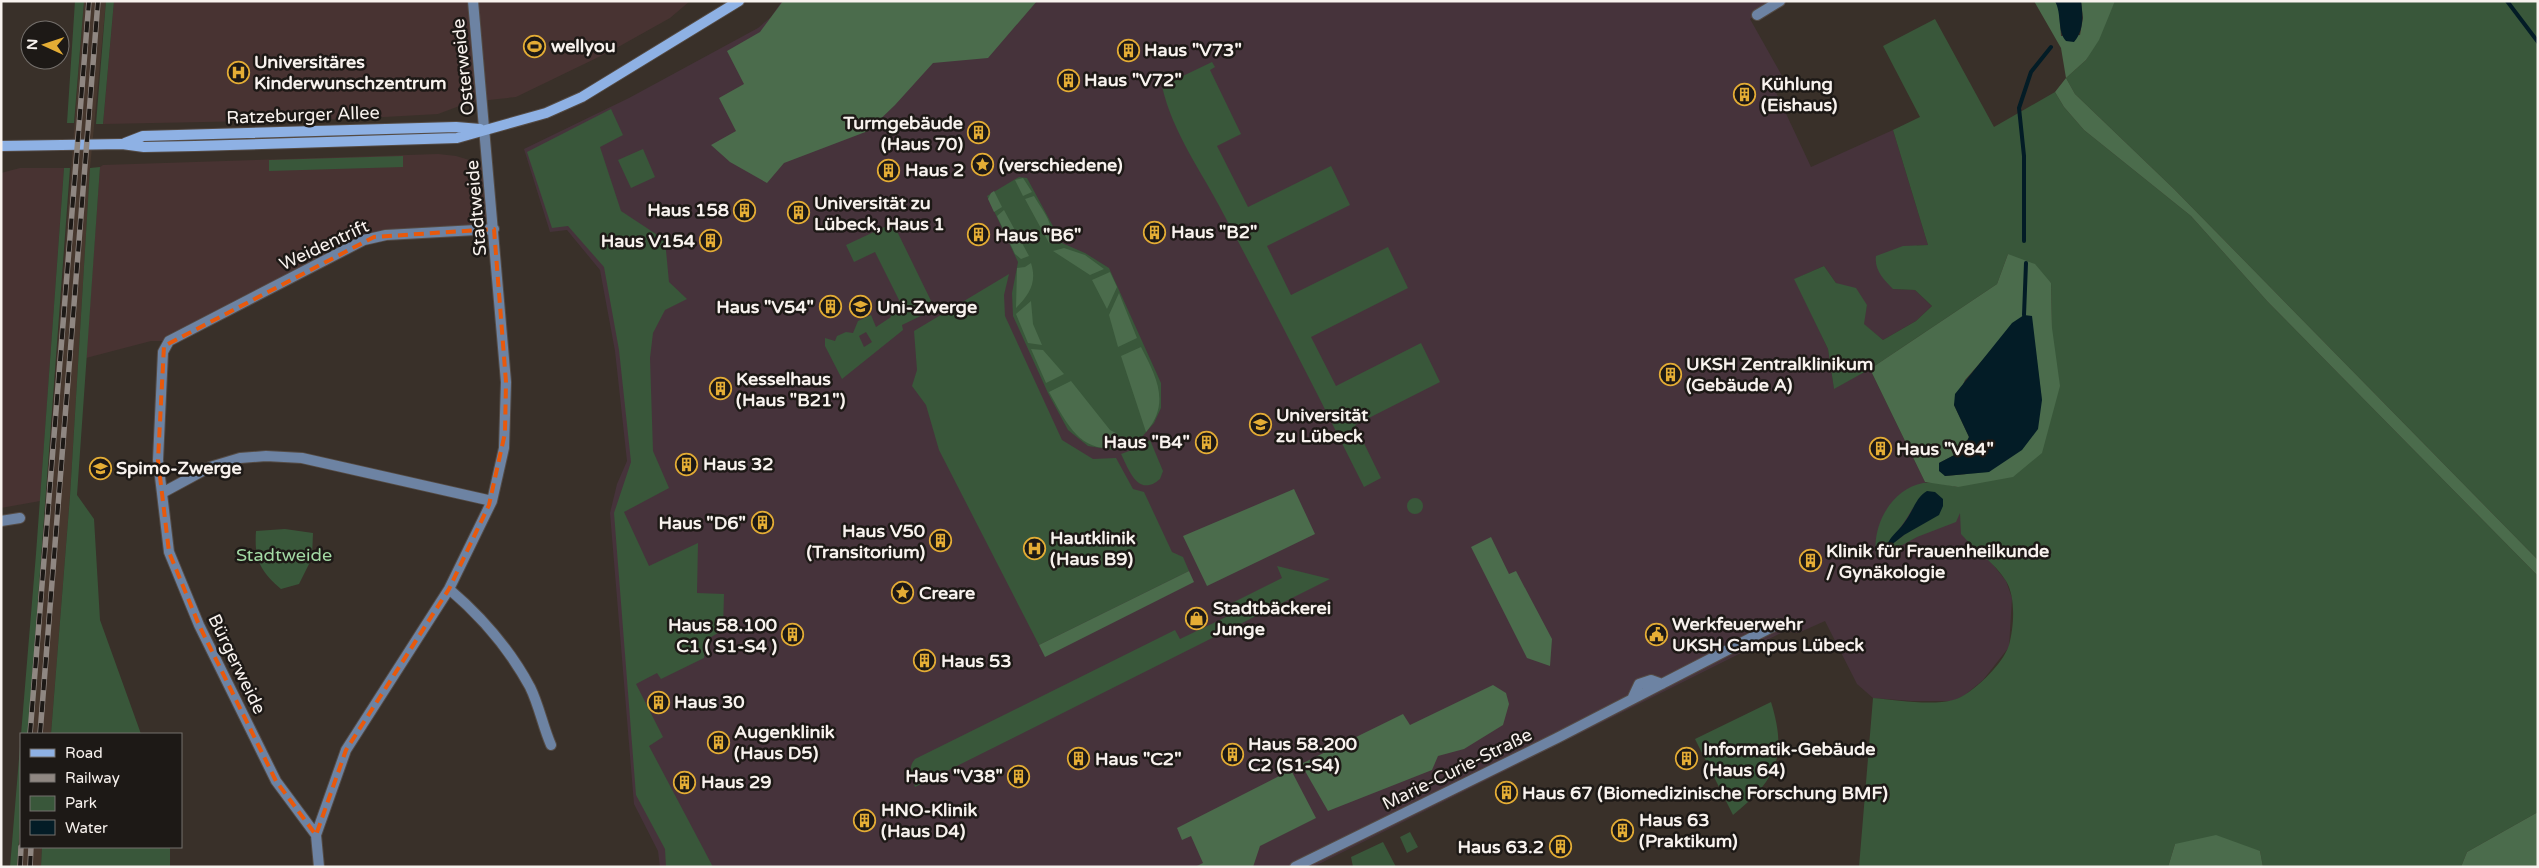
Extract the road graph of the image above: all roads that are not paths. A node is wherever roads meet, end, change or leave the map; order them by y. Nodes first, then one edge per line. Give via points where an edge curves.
1 (473, 1) edge
2 (739, 1) edge
3 (1780, 1) edge
4 (1756, 15) dead end
5 (486, 129) junction
6 (1, 146) edge
7 (494, 229) junction
8 (207, 322) joint
9 (162, 493) junction
10 (492, 501) junction
11 (20, 518) dead end
12 (1, 521) edge
13 (449, 589) junction
14 (1778, 624) dead end
15 (551, 746) dead end
16 (316, 836) junction
17 (319, 867) edge
18 (1295, 867) edge

1 - 5 street, Osterweide
2 - 5 main road, Ratzeburger Allee via 582,97 546,113
3 - 4 street
5 - 6 main road, Ratzeburger Allee via 457,138 144,147 122,144
5 - 7 street, Stadtweide
7 - 8 street, Weidentrift via 374,237
7 - 10 street, Stadtweide via 506,382 504,448
8 - 9 street, Bürgerweide via 169,341 162,352 158,460
9 - 10 street via 210,467 240,458 266,456 302,458
9 - 16 street, Bürgerweide via 169,552 199,625 276,781
10 - 13 street, Stadtweide
11 - 12 street
13 - 15 street via 494,632 531,688
13 - 16 street, Stadtweide via 346,750
14 - 18 street, Marie-Curie-Straße
16 - 17 street, Stadtweide

